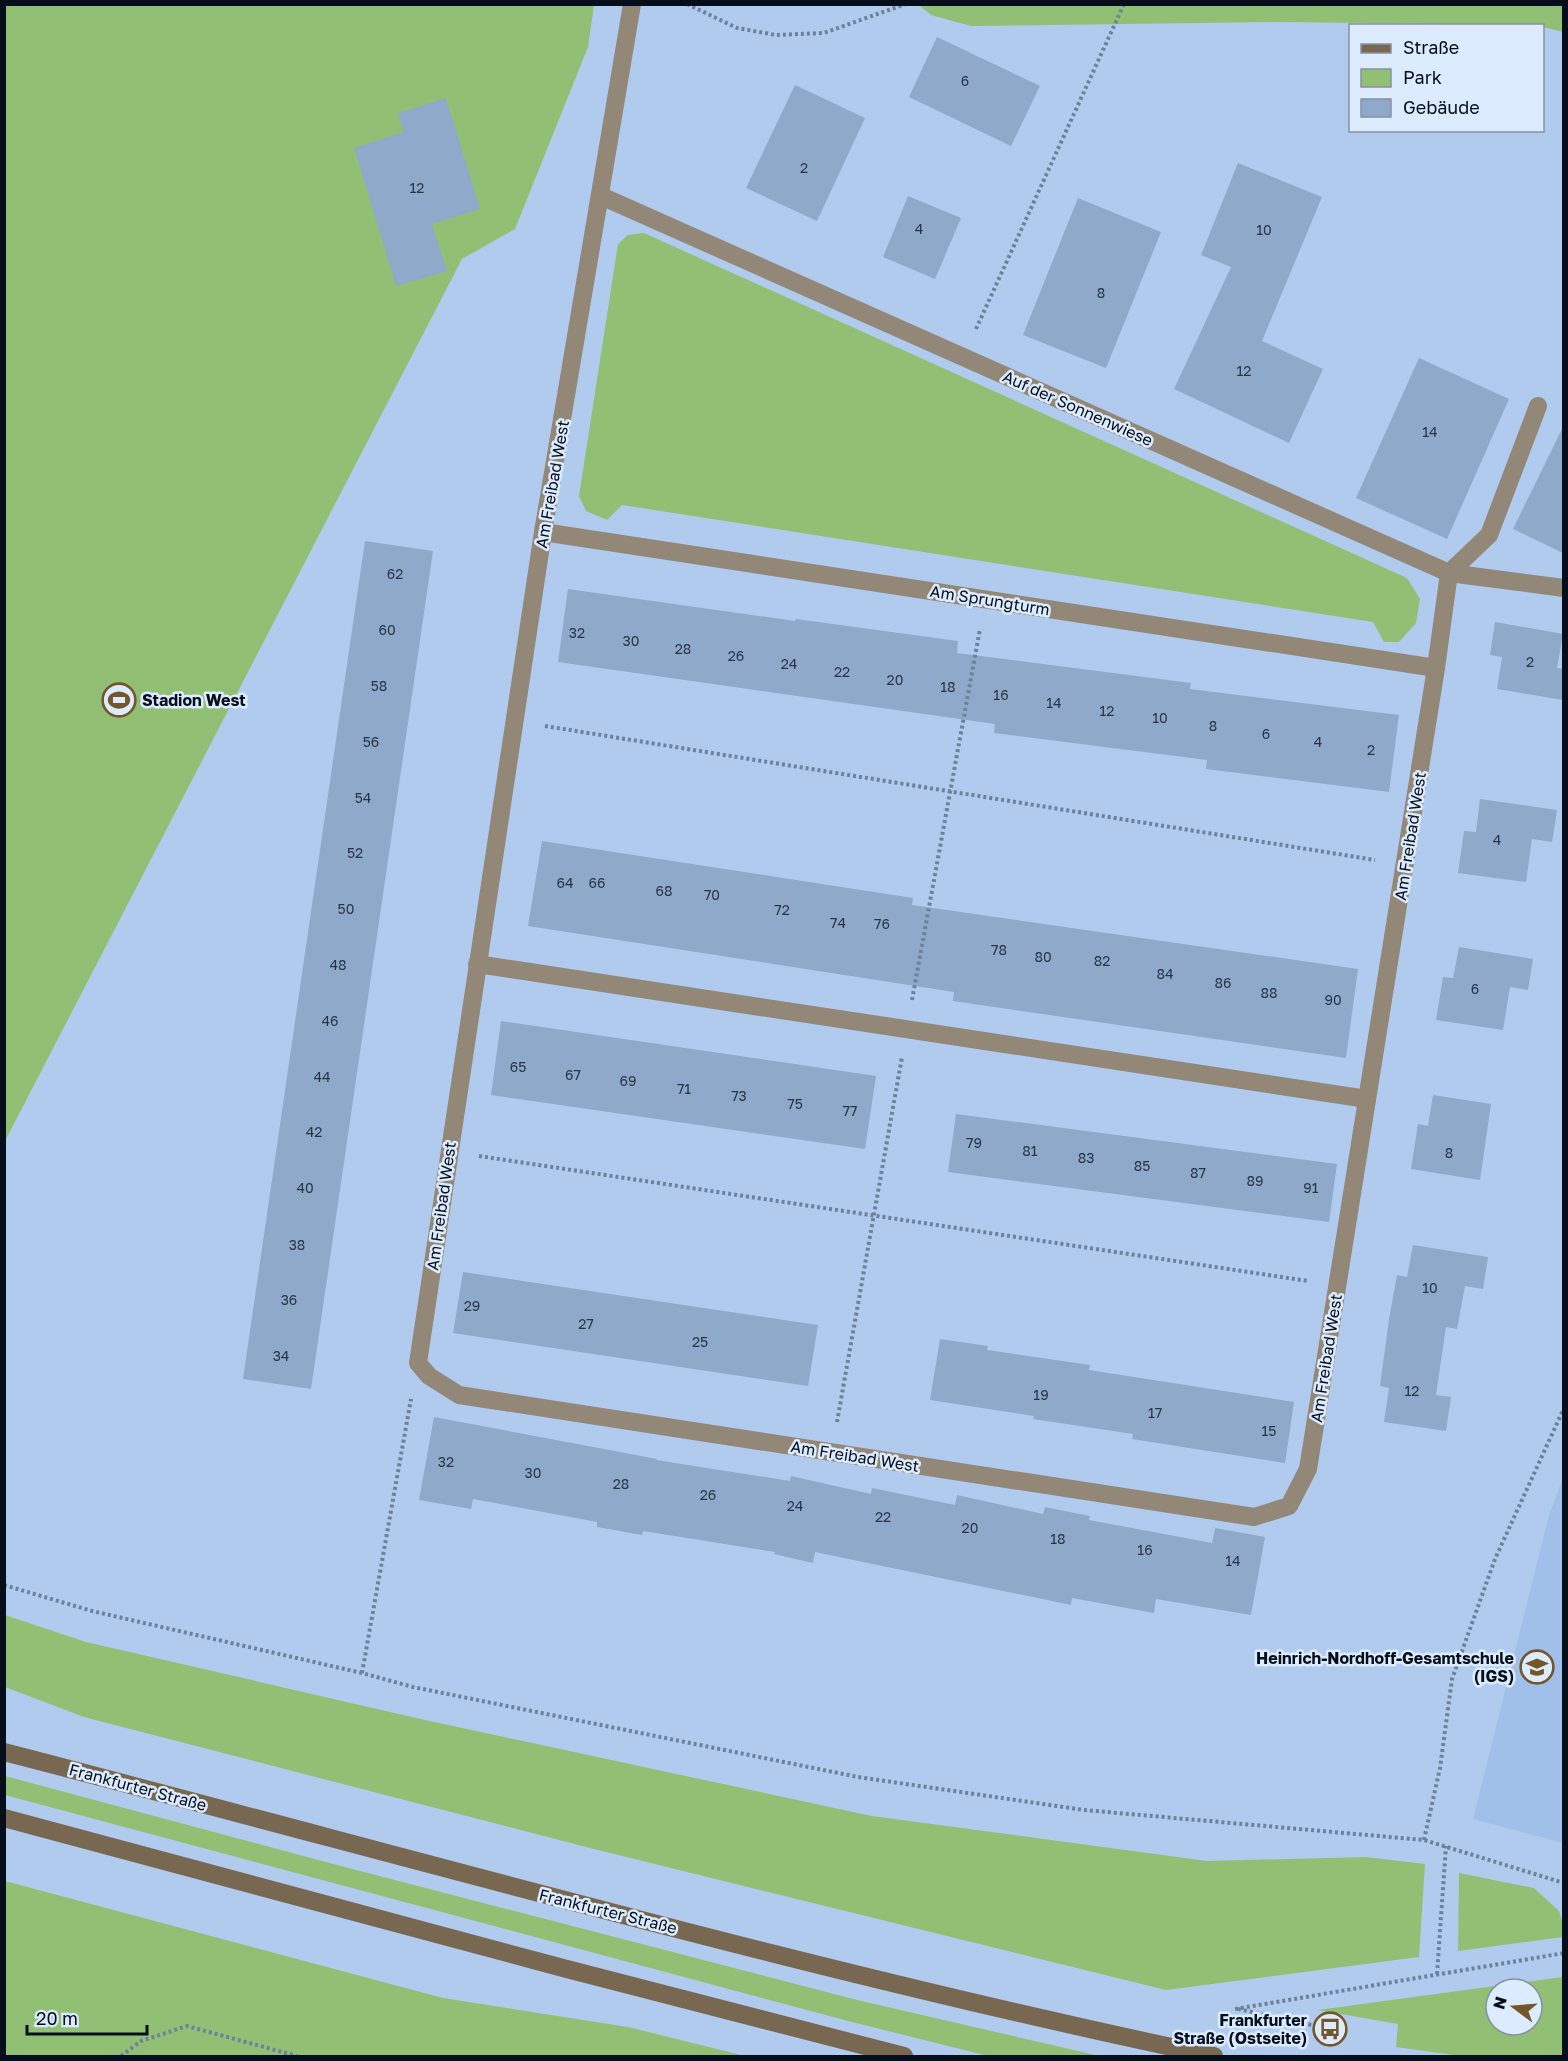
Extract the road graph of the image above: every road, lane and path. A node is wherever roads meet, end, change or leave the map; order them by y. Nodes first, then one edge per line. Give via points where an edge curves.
1 (632, 4) edge
2 (687, 4) edge
3 (906, 4) edge
4 (1124, 4) edge
5 (601, 196) junction
6 (963, 357) junction
7 (1538, 406) dead end
8 (543, 532) junction
9 (1449, 573) junction
10 (1563, 588) edge
11 (985, 600) junction
12 (1436, 668) junction
13 (514, 721) junction
14 (950, 792) junction
15 (1405, 865) junction
16 (477, 964) junction
17 (907, 1030) junction
18 (1367, 1100) junction
19 (449, 1151) junction
20 (874, 1215) junction
21 (1337, 1286) junction
22 (418, 1363) junction
23 (1563, 1408) edge
24 (831, 1452) junction
25 (4, 1585) edge
26 (362, 1673) junction
27 (4, 1742) edge
28 (4, 1752) edge
29 (58, 1766) junction
30 (4, 1818) edge
31 (1424, 1840) junction
32 (1446, 1846) junction
33 (1563, 1883) edge
34 (1563, 1953) edge
35 (1437, 1974) junction
36 (1330, 2029) dead end
37 (121, 2056) edge
38 (297, 2056) edge
39 (904, 2056) edge
40 (1214, 2056) edge

1 - 5 street, Am Freibad West
2 - 3 path via 737,28 776,36 824,33
4 - 6 path
5 - 6 street, Auf der Sonnenwiese
5 - 8 street, Am Freibad West
6 - 9 street, Auf der Sonnenwiese
7 - 9 street via 1489,535
8 - 11 street, Am Sprungturm
8 - 13 street, Am Freibad West
9 - 10 street, Auf der Sonnenwiese
9 - 12 street, Am Freibad West
11 - 12 street, Am Sprungturm
11 - 14 path
12 - 15 street, Am Freibad West
13 - 14 path
13 - 16 street, Am Freibad West
14 - 15 path
14 - 17 path
15 - 18 street, Am Freibad West
16 - 17 street
16 - 19 street, Am Freibad West
17 - 18 street
17 - 20 path
18 - 21 street, Am Freibad West
19 - 20 path
19 - 22 street, Am Freibad West
20 - 21 path
20 - 24 path
21 - 24 street, Am Freibad West via 1308,1469 1289,1506 1263,1515 1254,1517
22 - 24 street, Am Freibad West via 429,1376 459,1395
22 - 26 path
23 - 31 path via 1495,1559 1452,1679 1440,1768
25 - 26 path via 92,1611
26 - 31 path via 413,1687 858,1778 1084,1810
27 - 29 street
28 - 29 street, Frankfurter Straße
29 - 40 street, Frankfurter Straße via 632,1917 1080,2028
30 - 39 street
31 - 32 path
32 - 33 path
32 - 35 path
34 - 35 path
35 - 36 path via 1234,2009
37 - 38 path via 141,2041 187,2026

